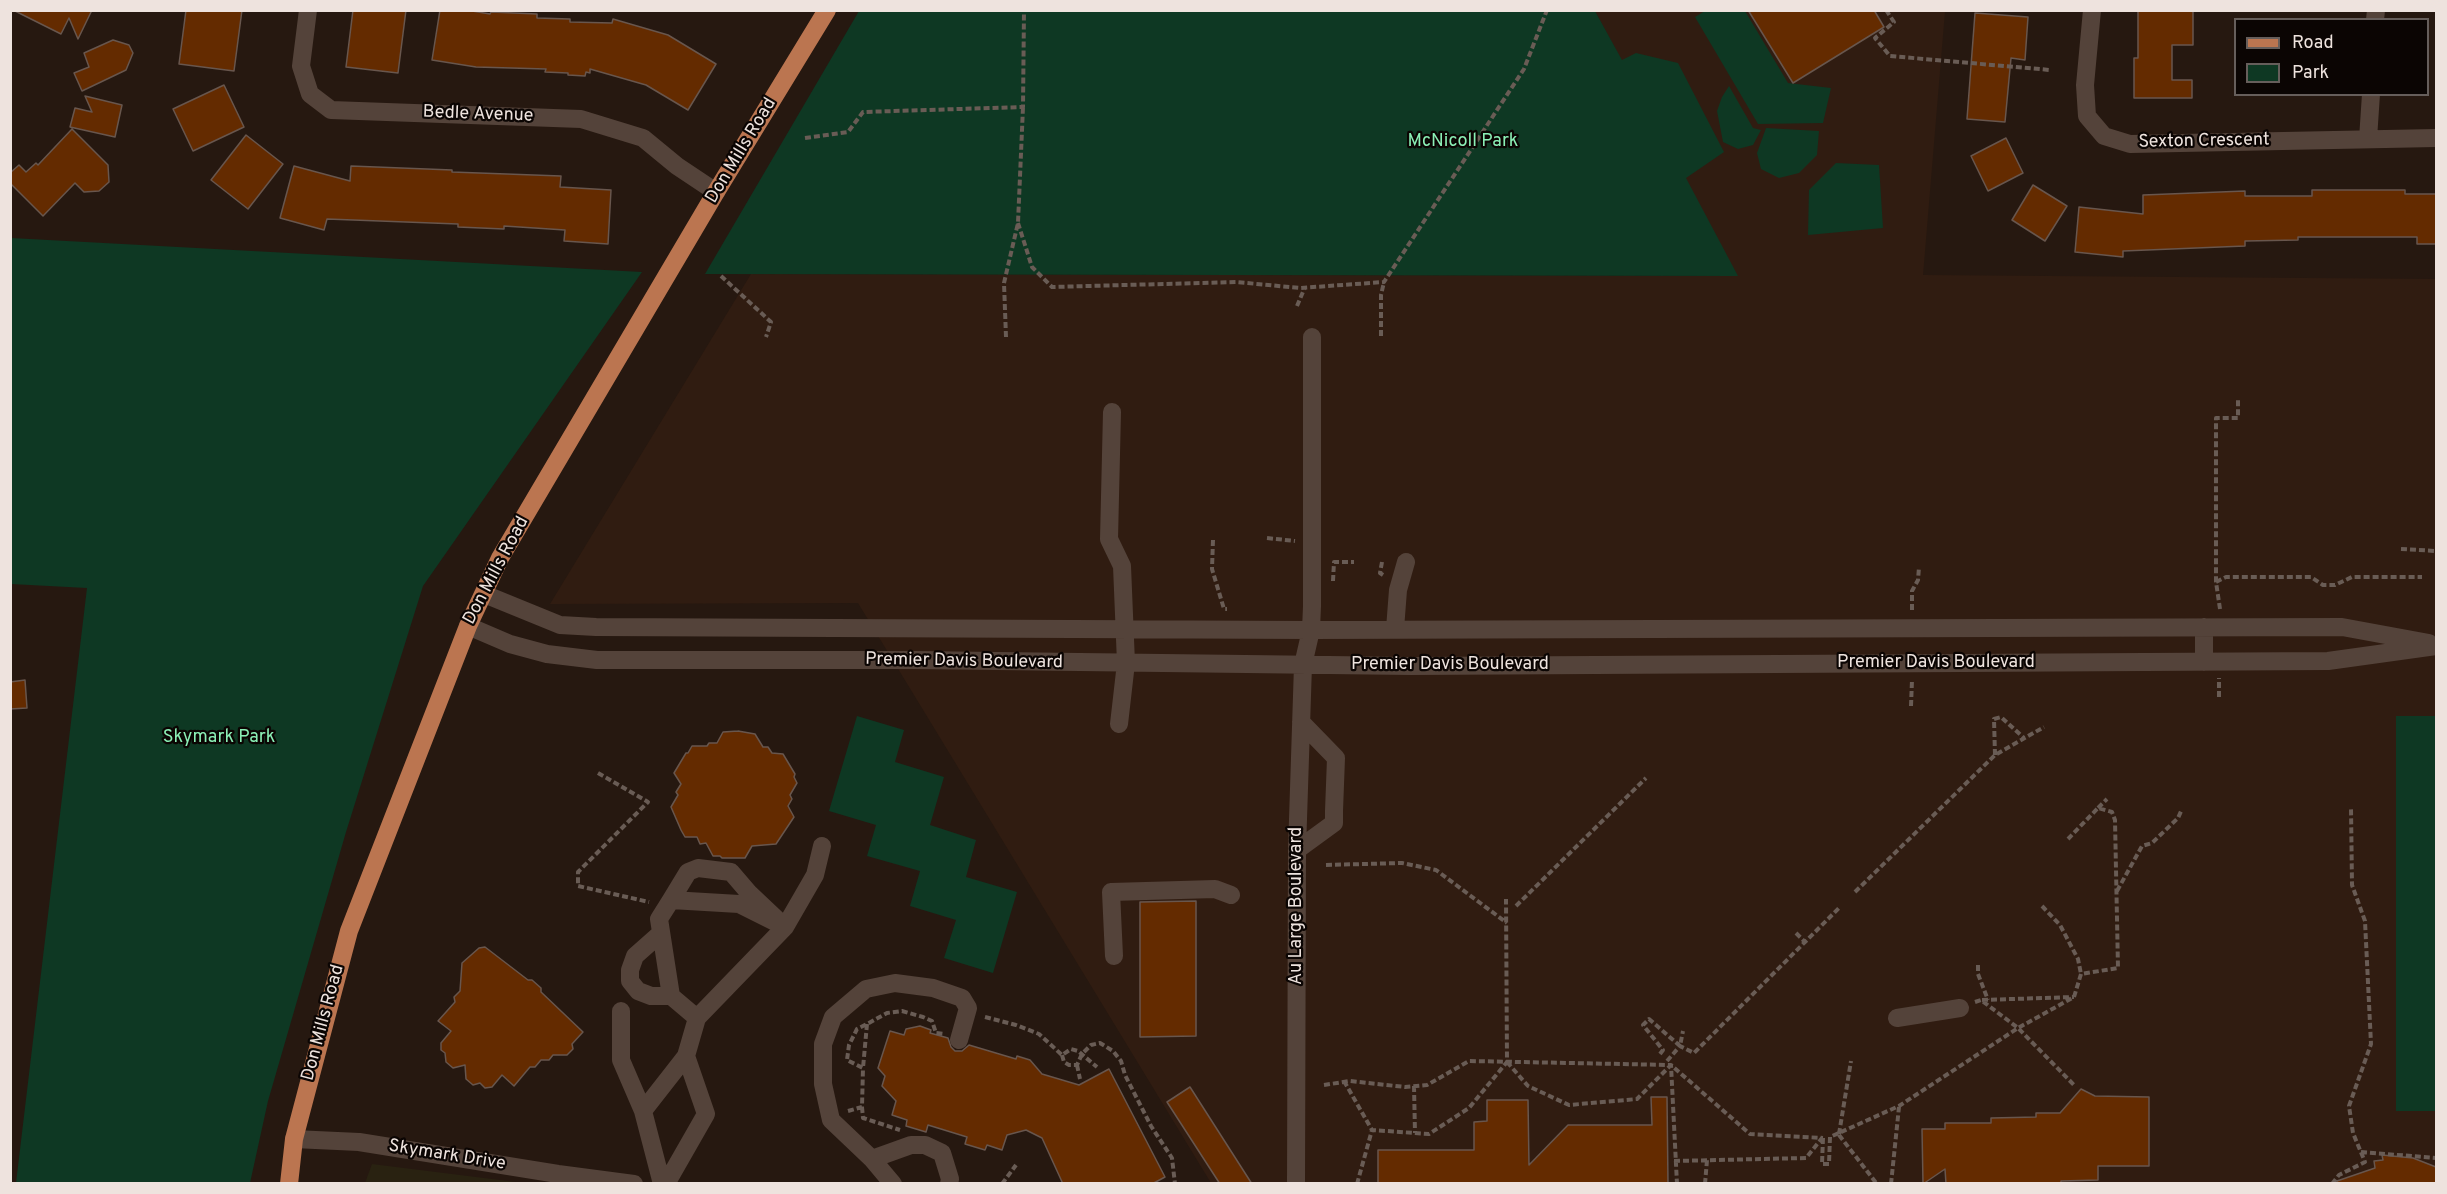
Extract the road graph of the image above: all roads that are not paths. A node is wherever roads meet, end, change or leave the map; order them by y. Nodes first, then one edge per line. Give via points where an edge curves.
1 (308, 10) edge
2 (827, 10) edge
3 (2092, 10) edge
4 (2371, 96) edge
5 (2436, 138) edge
6 (2368, 139) junction
7 (716, 192) junction
8 (1312, 337) dead end
9 (1112, 412) dead end
10 (1406, 562) dead end
11 (484, 594) junction
12 (468, 626) junction
13 (2204, 627) junction
14 (1123, 629) junction
15 (1395, 629) junction
16 (1311, 630) junction
17 (2436, 645) edge
18 (1126, 663) junction
19 (1303, 665) junction
20 (2212, 667) junction
21 (1301, 722) junction
22 (1119, 724) dead end
23 (822, 846) dead end
24 (1297, 850) junction
25 (1231, 895) dead end
26 (669, 903) junction
27 (785, 927) junction
28 (661, 933) junction
29 (1114, 956) dead end
30 (671, 996) junction
31 (1960, 1008) road end
32 (621, 1011) dead end
33 (697, 1018) junction
34 (1897, 1018) dead end
35 (959, 1039) road end
36 (686, 1056) junction
37 (643, 1111) junction
38 (294, 1139) junction
39 (872, 1160) junction
40 (288, 1184) edge
41 (634, 1184) edge
42 (664, 1184) edge
43 (893, 1184) edge
44 (949, 1184) edge
45 (1296, 1184) edge

1 - 7 street, Bedle Avenue via 301,66 310,94 331,110 581,119 643,138
2 - 7 main road, Don Mills Road
3 - 6 street, Sexton Crescent via 2085,85 2087,116 2104,136 2130,144
4 - 6 street
5 - 6 street, Sexton Crescent
7 - 11 main road, Don Mills Road via 500,558
8 - 16 street, Au Large Boulevard
9 - 14 street via 1109,539 1122,566
10 - 15 street via 1398,590
11 - 12 main road, Don Mills Road
11 - 14 street, Premier Davis Boulevard via 560,625 596,627
12 - 18 street, Premier Davis Boulevard via 546,654 597,660
12 - 38 main road, Don Mills Road via 348,931
13 - 15 street, Premier Davis Boulevard
13 - 17 street, Premier Davis Boulevard via 2342,627
13 - 20 street
14 - 16 street, Premier Davis Boulevard
14 - 18 street
15 - 16 street, Premier Davis Boulevard
16 - 19 street, Au Large Boulevard
17 - 20 street, Premier Davis Boulevard via 2340,661
18 - 19 street, Premier Davis Boulevard
18 - 22 street
19 - 20 street, Premier Davis Boulevard
19 - 21 street, Au Large Boulevard
21 - 24 street, Au Large Boulevard
21 - 24 street via 1336,758 1334,823
23 - 27 street via 815,875
24 - 45 street, Au Large Boulevard
25 - 29 street via 1215,889 1111,892
26 - 27 street via 739,904
26 - 27 street via 688,872 698,868 731,872
26 - 28 street via 659,919
27 - 33 street
28 - 30 street
28 - 30 street via 634,956 630,981 638,991 651,996
30 - 33 street
31 - 34 street
32 - 37 street via 621,1060
33 - 36 street
35 - 39 street via 968,1008 962,998 933,988 895,983 866,989 833,1017 823,1044 823,1084 831,1117
36 - 37 street
36 - 42 street via 706,1114
37 - 42 street
38 - 40 main road, Don Mills Road
38 - 41 street, Skymark Drive via 358,1142
39 - 43 street
39 - 44 street via 911,1145 925,1145 942,1153

